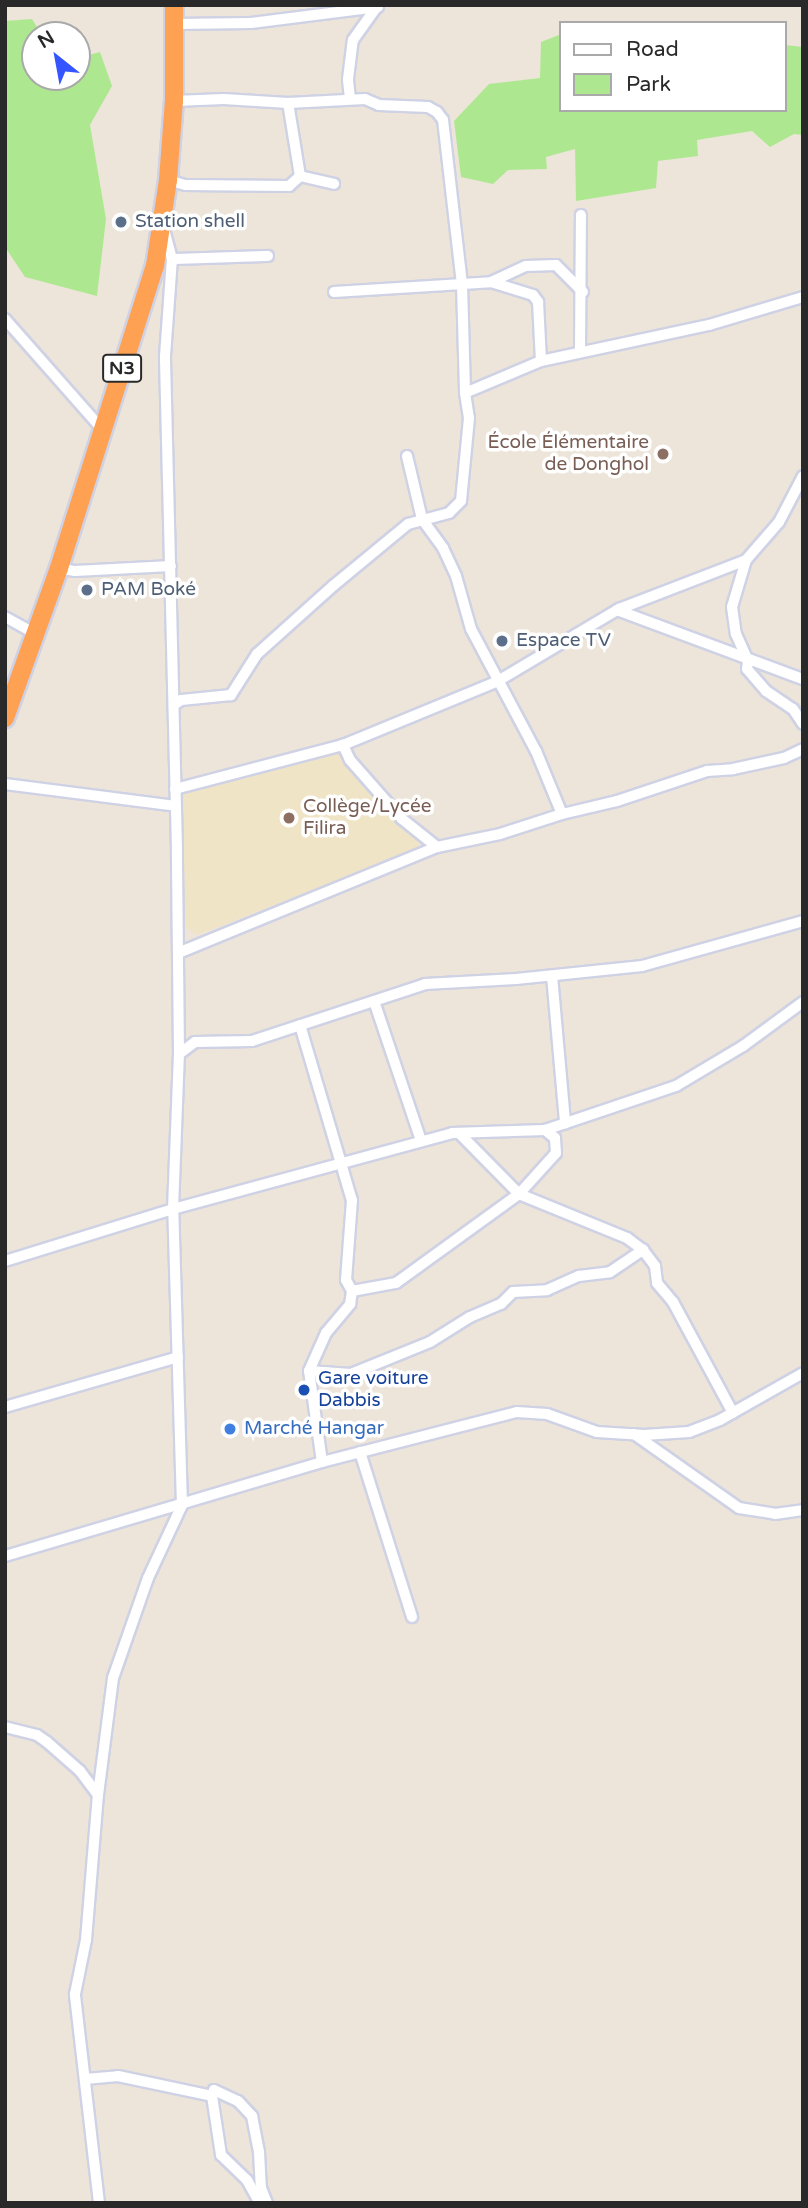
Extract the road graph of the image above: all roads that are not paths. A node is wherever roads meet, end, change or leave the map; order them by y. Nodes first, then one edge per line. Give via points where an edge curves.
1 (174, 5) edge
2 (378, 6) edge
3 (175, 24) junction
4 (350, 99) junction
5 (174, 101) junction
6 (288, 103) junction
7 (300, 176) junction
8 (168, 180) junction
9 (334, 184) dead end
10 (581, 215) dead end
11 (163, 226) junction
12 (268, 256) dead end
13 (172, 259) junction
14 (491, 282) junction
15 (462, 284) junction
16 (334, 292) dead end
17 (583, 292) junction
18 (803, 297) edge
19 (5, 319) edge
20 (580, 350) junction
21 (541, 361) junction
22 (465, 393) junction
23 (101, 428) junction
24 (407, 456) dead end
25 (803, 476) edge
26 (422, 519) junction
27 (746, 560) junction
28 (171, 566) junction
29 (59, 568) junction
30 (617, 610) junction
31 (5, 617) edge
32 (36, 634) junction
33 (748, 661) junction
34 (803, 679) edge
35 (498, 681) junction
36 (174, 705) junction
37 (5, 718) edge
38 (803, 724) edge
39 (343, 745) junction
40 (803, 749) edge
41 (5, 784) edge
42 (175, 789) junction
43 (176, 806) junction
44 (562, 814) junction
45 (436, 846) junction
46 (803, 921) edge
47 (178, 953) junction
48 (552, 976) junction
49 (374, 1001) junction
50 (803, 1002) edge
51 (300, 1025) junction
52 (179, 1054) junction
53 (565, 1123) junction
54 (545, 1130) junction
55 (459, 1133) junction
56 (421, 1141) junction
57 (342, 1164) junction
58 (519, 1194) junction
59 (173, 1209) junction
60 (643, 1250) junction
61 (5, 1261) edge
62 (352, 1291) junction
63 (178, 1357) junction
64 (309, 1371) junction
65 (803, 1373) edge
66 (5, 1407) edge
67 (733, 1413) junction
68 (634, 1434) junction
69 (360, 1452) junction
70 (322, 1462) junction
71 (182, 1505) junction
72 (803, 1510) edge
73 (5, 1556) edge
74 (412, 1617) dead end
75 (5, 1727) edge
76 (98, 1795) junction
77 (85, 2079) junction
78 (212, 2096) junction
79 (100, 2203) edge
80 (260, 2203) edge
81 (267, 2203) edge

1 - 3 highway, N3
2 - 3 street via 251,23
2 - 4 street via 353,40
3 - 5 highway, N3
4 - 6 street
4 - 15 street via 428,107 443,120
5 - 6 street
5 - 8 highway, N3
6 - 7 street
7 - 8 street via 289,186 185,185
7 - 9 street
8 - 11 highway, N3
10 - 17 street
11 - 13 street
11 - 23 highway, N3 via 155,266
12 - 13 street
13 - 28 street via 165,356
14 - 15 street
14 - 17 street via 526,266 556,265
14 - 21 street via 533,295 538,302
15 - 16 street
15 - 22 street
17 - 20 street
18 - 20 street via 709,325
19 - 23 street
20 - 21 street
21 - 22 street
22 - 26 street via 469,439 461,501 449,513
23 - 29 highway, N3
24 - 26 street
25 - 27 street via 779,522
26 - 35 street via 443,548 471,629
26 - 36 street via 408,524 257,654 231,695 181,700
27 - 30 street
27 - 33 street via 732,607 736,634
28 - 29 street
28 - 36 street
29 - 32 highway, N3
30 - 33 street
30 - 35 street
31 - 32 street
32 - 37 highway, N3
33 - 34 street
33 - 38 street via 747,669 766,691 793,709
35 - 39 street
35 - 44 street via 536,751
36 - 42 street
39 - 42 street
39 - 45 street via 350,760 402,820
40 - 44 street via 771,761 707,771
41 - 43 street
42 - 43 street
43 - 47 street
44 - 45 street via 500,834
45 - 47 street
46 - 48 street via 642,966
47 - 52 street
48 - 49 street via 425,984
48 - 53 street
49 - 51 street
49 - 56 street
50 - 53 street via 743,1046 676,1086
51 - 52 street via 252,1041 195,1042
51 - 57 street
52 - 59 street
53 - 54 street
54 - 55 street
54 - 58 street via 555,1138 556,1153
55 - 56 street
55 - 58 street
56 - 57 street
57 - 59 street
57 - 62 street via 352,1200 346,1280
58 - 60 street via 627,1238
58 - 62 street via 396,1283
59 - 61 street
59 - 63 street
60 - 64 street via 610,1272 579,1276 547,1290 513,1292 501,1304 430,1342 351,1374
60 - 67 street via 655,1266 657,1283 673,1302
62 - 64 street via 350,1304 326,1333
63 - 66 street
63 - 71 street
64 - 70 street
65 - 67 street
67 - 68 street via 689,1432
68 - 69 street via 597,1432 547,1414 517,1412
68 - 72 street via 739,1508 775,1514
69 - 70 street
69 - 74 street
70 - 71 street
71 - 73 street
71 - 76 street via 148,1578 113,1678
75 - 76 street via 47,1742 80,1771
76 - 77 street via 86,1940 75,1994
77 - 78 street via 118,2076
77 - 79 street
78 - 80 street via 221,2155 247,2180
78 - 81 street via 214,2090 238,2101 252,2116

